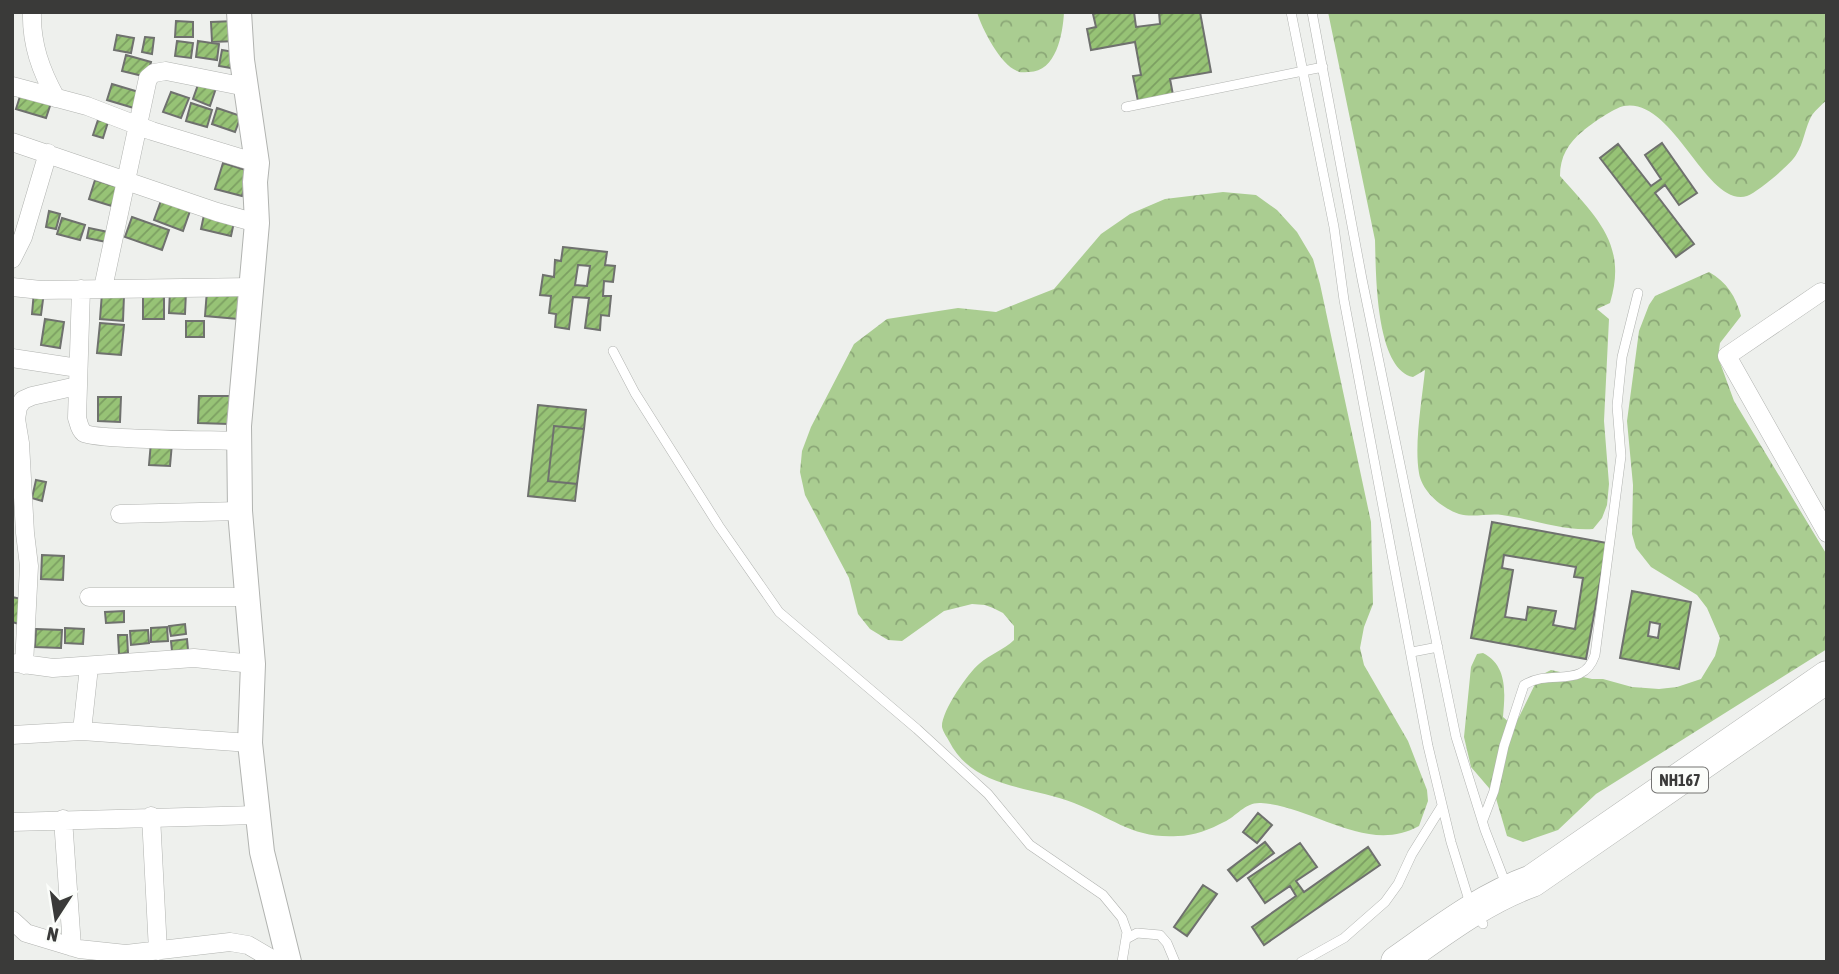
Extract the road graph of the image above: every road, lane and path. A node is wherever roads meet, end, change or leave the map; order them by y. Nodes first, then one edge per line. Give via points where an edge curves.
1 (32, 12) edge
2 (239, 12) edge
3 (1291, 12) edge
4 (1312, 12) edge
5 (1323, 67) junction
6 (1302, 72) junction
7 (12, 86) edge
8 (246, 87) junction
9 (56, 98) junction
10 (1126, 107) dead end
11 (138, 127) junction
12 (12, 142) edge
13 (48, 153) junction
14 (257, 163) junction
15 (127, 181) junction
16 (257, 223) junction
17 (12, 259) edge
18 (12, 287) edge
19 (252, 287) junction
20 (103, 288) junction
21 (81, 289) junction
22 (1821, 292) dead end
23 (1639, 293) dead end
24 (613, 351) dead end
25 (12, 358) edge
26 (78, 377) junction
27 (239, 441) junction
28 (240, 511) junction
29 (120, 514) dead end
30 (1827, 533) edge
31 (89, 597) dead end
32 (247, 597) junction
33 (1438, 647) junction
34 (1412, 652) junction
35 (18, 664) edge
36 (253, 664) junction
37 (89, 667) junction
38 (1827, 677) edge
39 (82, 731) junction
40 (12, 735) edge
41 (250, 743) junction
42 (1442, 806) junction
43 (257, 815) junction
44 (151, 816) junction
45 (63, 819) junction
46 (1483, 820) junction
47 (12, 822) edge
48 (1518, 890) junction
49 (1478, 917) junction
50 (12, 920) edge
51 (19, 934) edge
52 (1126, 939) junction
53 (72, 947) junction
54 (168, 954) edge
55 (277, 962) edge
56 (289, 962) edge
57 (1122, 962) edge
58 (1175, 962) edge
59 (1301, 962) edge
60 (1397, 962) edge
61 (1429, 962) edge

1 - 9 street via 35,48
2 - 8 street
3 - 6 lane
4 - 5 lane
5 - 6 lane
5 - 33 lane
6 - 10 lane
6 - 34 lane
7 - 9 street
8 - 11 street via 154,72 145,86
8 - 14 street
9 - 11 street
11 - 14 street
11 - 15 street
12 - 13 street
13 - 15 street
13 - 17 street
14 - 16 street
15 - 16 street
15 - 20 street
16 - 19 street
18 - 21 street
19 - 20 street
19 - 27 street
20 - 21 street
21 - 26 street
22 - 30 street via 1727,356
23 - 46 lane via 1622,357 1617,406 1622,456 1595,655 1591,668 1582,674 1542,677 1524,685
24 - 52 lane via 656,427 779,612 988,794 1030,845 1102,895 1122,918
25 - 26 street
26 - 27 street via 77,418 85,434
26 - 35 street via 23,400 18,407 29,566
27 - 28 street
28 - 29 street
28 - 32 street
31 - 32 street
32 - 36 street
33 - 34 lane
33 - 46 lane via 1456,737
34 - 42 lane
35 - 37 street
36 - 37 street via 194,658
36 - 41 street
37 - 39 street
38 - 48 highway, NH167
39 - 40 street
39 - 41 street
41 - 43 street
42 - 49 lane
42 - 59 lane via 1385,902 1344,938
43 - 44 street
43 - 56 street
44 - 45 street
44 - 54 street
45 - 47 street
45 - 53 street
46 - 48 lane
48 - 49 highway, NH167
49 - 60 highway, NH167
49 - 61 highway, NH167
50 - 51 street
51 - 53 street
52 - 57 lane
52 - 58 lane via 1137,933 1160,935
53 - 54 street
54 - 55 street via 230,942 248,945

